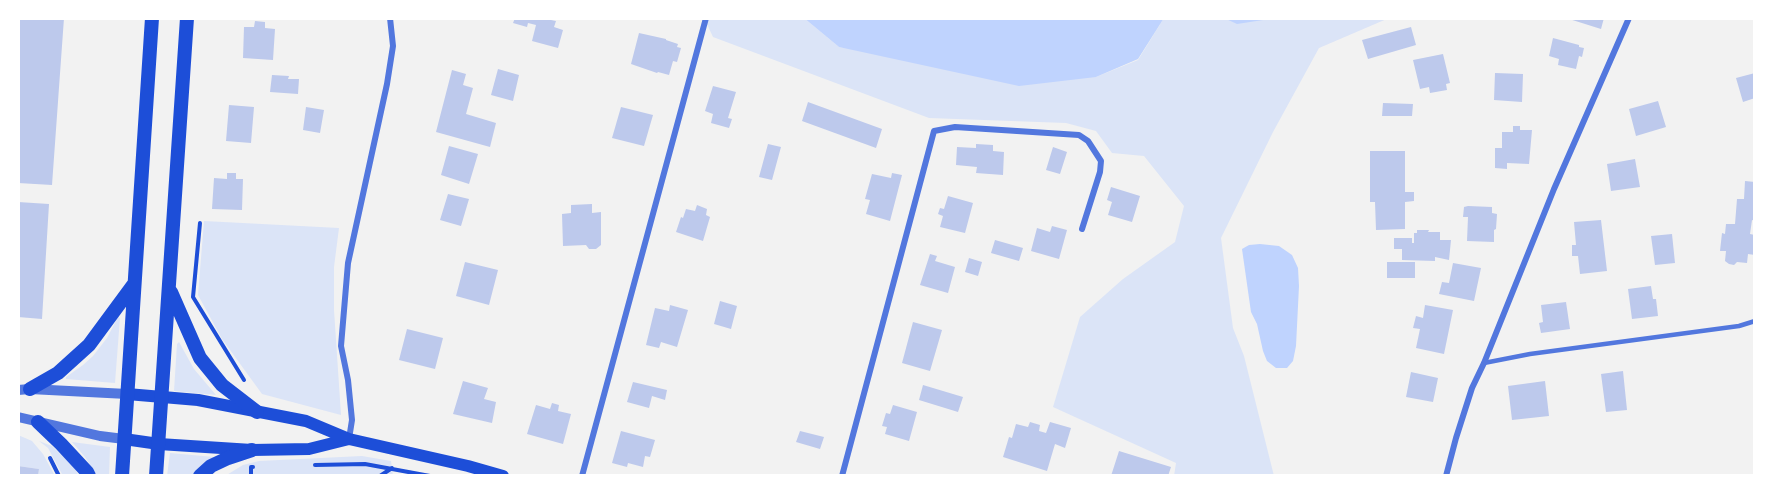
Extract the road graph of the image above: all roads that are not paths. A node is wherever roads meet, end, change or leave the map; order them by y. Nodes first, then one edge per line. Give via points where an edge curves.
1 (152, 18) edge
2 (187, 18) edge
3 (390, 18) edge
4 (706, 18) edge
5 (1629, 18) edge
6 (1082, 229) dead end
7 (134, 284) junction
8 (170, 288) junction
9 (1755, 321) edge
10 (1484, 363) junction
11 (24, 389) edge
12 (127, 394) junction
13 (162, 397) junction
14 (257, 412) junction
15 (18, 417) edge
16 (38, 422) junction
17 (124, 439) junction
18 (349, 439) junction
19 (159, 444) junction
20 (252, 450) junction
21 (469, 471) edge
22 (89, 476) edge
23 (122, 476) edge
24 (156, 476) edge
25 (200, 476) edge
26 (503, 476) edge
27 (582, 476) edge
28 (842, 476) edge
29 (1446, 476) edge

1 - 7 main road
2 - 8 main road
3 - 18 street via 390,65 347,275 341,346 352,420
4 - 27 street
5 - 10 street
6 - 28 street via 1101,161 1079,135 955,127 934,131
7 - 11 main road via 89,345 58,373
7 - 12 main road
8 - 13 main road
8 - 14 main road via 200,358 222,385
9 - 10 lane
10 - 29 street via 1472,388
11 - 12 street
12 - 13 main road
12 - 17 main road
13 - 14 main road
13 - 19 main road
14 - 18 main road via 306,422
15 - 16 street
16 - 17 street
16 - 22 main road
17 - 19 main road
17 - 23 main road
18 - 20 main road via 309,449
18 - 21 main road
19 - 20 main road
19 - 24 main road
20 - 25 main road via 211,466
21 - 26 main road

